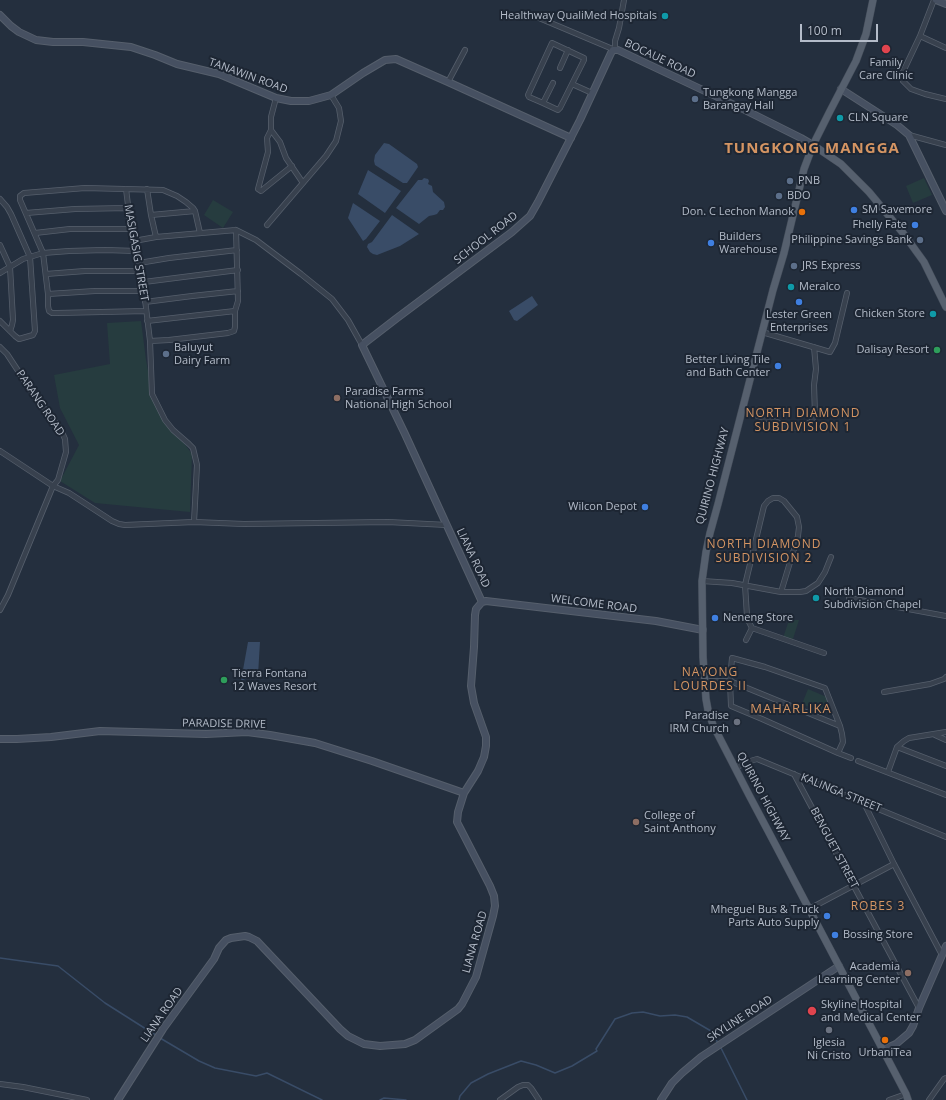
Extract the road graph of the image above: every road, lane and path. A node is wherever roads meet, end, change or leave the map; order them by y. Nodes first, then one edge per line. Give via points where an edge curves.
1 (624, 0) edge
2 (873, 0) edge
3 (935, 0) edge
4 (946, 4) edge
5 (0, 15) edge
6 (540, 18) dead end
7 (920, 36) junction
8 (946, 48) edge
9 (466, 50) dead end
10 (568, 50) junction
11 (615, 50) junction
12 (560, 68) dead end
13 (448, 82) junction
14 (552, 83) dead end
15 (572, 84) junction
16 (841, 89) junction
17 (592, 94) junction
18 (331, 95) junction
19 (276, 98) junction
20 (946, 100) edge
21 (543, 103) junction
22 (271, 130) junction
23 (909, 135) junction
24 (571, 138) junction
25 (813, 145) junction
26 (946, 145) edge
27 (292, 166) junction
28 (303, 183) junction
29 (126, 189) junction
30 (147, 189) junction
31 (0, 199) edge
32 (128, 208) junction
33 (195, 211) junction
34 (946, 211) edge
35 (26, 213) junction
36 (151, 215) junction
37 (267, 225) dead end
38 (131, 229) junction
39 (236, 230) junction
40 (35, 233) junction
41 (200, 233) junction
42 (156, 237) junction
43 (134, 241) junction
44 (0, 244) edge
45 (237, 250) junction
46 (136, 251) junction
47 (44, 253) junction
48 (30, 257) junction
49 (139, 263) junction
50 (10, 268) junction
51 (238, 270) junction
52 (142, 271) junction
53 (0, 273) edge
54 (46, 274) junction
55 (144, 282) junction
56 (144, 291) junction
57 (238, 291) junction
58 (48, 294) junction
59 (847, 294) dead end
60 (145, 302) junction
61 (946, 307) edge
62 (146, 311) junction
63 (235, 311) junction
64 (0, 321) edge
65 (147, 321) junction
66 (10, 331) junction
67 (762, 332) junction
68 (150, 341) junction
69 (362, 345) junction
70 (0, 347) edge
71 (814, 347) junction
72 (742, 411) junction
73 (0, 452) edge
74 (53, 486) junction
75 (194, 522) junction
76 (447, 525) junction
77 (832, 557) dead end
78 (702, 581) junction
79 (745, 585) junction
80 (781, 592) junction
81 (849, 598) dead end
82 (482, 602) junction
83 (0, 610) edge
84 (946, 616) edge
85 (752, 628) junction
86 (703, 630) junction
87 (746, 640) dead end
88 (824, 653) dead end
89 (946, 677) edge
90 (705, 681) junction
91 (730, 681) junction
92 (884, 692) dead end
93 (840, 726) junction
94 (946, 732) edge
95 (933, 735) junction
96 (0, 739) edge
97 (946, 740) edge
98 (898, 747) junction
99 (838, 752) junction
100 (851, 758) dead end
101 (858, 761) dead end
102 (946, 766) edge
103 (735, 768) junction
104 (888, 772) junction
105 (794, 774) junction
106 (464, 793) junction
107 (946, 795) edge
108 (864, 802) junction
109 (946, 837) edge
110 (894, 864) junction
111 (854, 886) junction
112 (809, 909) junction
113 (946, 946) edge
114 (942, 956) junction
115 (839, 966) junction
116 (919, 1008) junction
117 (883, 1050) junction
118 (946, 1078) edge
119 (0, 1084) edge
120 (907, 1097) edge
121 (506, 1098) edge
122 (87, 1100) edge
123 (118, 1100) edge
124 (500, 1100) edge
125 (539, 1100) edge
126 (661, 1100) edge
127 (889, 1100) edge
128 (929, 1100) edge

1 - 11 street via 614,41
2 - 16 main road, QUIRINO HIGHWAY via 863,44
3 - 4 street
3 - 7 street
5 - 19 street, TANAWIN ROAD via 19,32 36,40 131,47 177,64 219,74
6 - 11 street, BOCAUE ROAD
7 - 8 street
7 - 20 street via 902,74 903,81 911,89
9 - 13 street
10 - 12 street
10 - 15 street via 584,58
10 - 21 street via 552,43 550,45 528,95
11 - 17 street, SCHOOL ROAD via 611,53
11 - 25 street, BOCAUE ROAD
13 - 18 street, TANAWIN ROAD via 396,59 388,60 362,73
13 - 24 street, TANAWIN ROAD
14 - 21 street
15 - 17 street
15 - 21 street via 560,108 556,109
16 - 23 street
16 - 25 main road, QUIRINO HIGHWAY
17 - 24 street, SCHOOL ROAD
18 - 19 street, TANAWIN ROAD via 309,101
18 - 28 street via 339,108 341,121 336,141
19 - 22 street via 271,117
22 - 27 street
22 - 27 street via 258,189 261,191
23 - 26 street
23 - 34 street
24 - 69 street, SCHOOL ROAD via 538,202 525,221
25 - 61 main road via 841,164 869,192 903,233 924,262
25 - 67 main road, QUIRINO HIGHWAY via 804,169
27 - 28 street
28 - 37 street
29 - 30 street
29 - 32 street, MASIGASIG STREET
29 - 35 street via 85,188 24,193 20,198
30 - 33 street via 169,192
30 - 36 street
31 - 48 street via 7,207
32 - 35 street
32 - 38 street, MASIGASIG STREET
33 - 36 street
33 - 41 street
35 - 40 street
36 - 42 street
38 - 40 street via 70,229
38 - 43 street, MASIGASIG STREET
39 - 41 street
39 - 45 street
39 - 69 street via 256,240 332,299
40 - 47 street
41 - 42 street
42 - 43 street
43 - 46 street, MASIGASIG STREET
44 - 50 street
45 - 49 street
45 - 51 street
46 - 47 street via 69,250
46 - 49 street, MASIGASIG STREET
47 - 48 street
47 - 54 street
48 - 50 street
48 - 66 street via 35,331 33,335 21,339
49 - 52 street, MASIGASIG STREET
50 - 53 street
50 - 66 street via 13,320
51 - 55 street
51 - 57 street
52 - 54 street
52 - 55 street, MASIGASIG STREET
54 - 58 street
55 - 56 street, MASIGASIG STREET
56 - 58 street
56 - 60 street, MASIGASIG STREET
57 - 60 street
57 - 63 street via 238,305
58 - 62 street via 51,312
59 - 71 street via 835,343 830,352
60 - 62 street, MASIGASIG STREET
62 - 65 street, MASIGASIG STREET
63 - 65 street
63 - 68 street via 235,330 228,333
64 - 66 street
65 - 68 street, MASIGASIG STREET
67 - 71 street
67 - 72 main road, QUIRINO HIGHWAY
68 - 75 street, MASIGASIG STREET via 152,394 165,420 193,448 197,465
69 - 76 street, LIANA ROAD
70 - 74 street, PARANG ROAD via 63,433 66,444 65,458 58,480
71 - 72 street via 815,414 811,422 796,428
72 - 78 main road, QUIRINO HIGHWAY via 708,539
73 - 74 street
74 - 75 street via 70,493 119,524
74 - 83 street, PARANG ROAD
75 - 76 street via 388,522
76 - 82 street, LIANA ROAD
77 - 80 street via 822,578 813,587 800,592
78 - 79 street
78 - 86 main road, QUIRINO HIGHWAY
79 - 80 street
79 - 80 street via 764,506 773,498 779,498 797,517 799,527
79 - 85 street via 747,616
81 - 84 street
82 - 86 street, WELCOME ROAD via 656,621
82 - 106 street, LIANA ROAD via 475,615 471,686 486,737 486,746 478,770
85 - 87 street
85 - 88 street
86 - 90 main road, QUIRINO HIGHWAY
89 - 92 street via 930,684
90 - 91 street
90 - 103 main road, QUIRINO HIGHWAY via 708,710 713,725
91 - 93 street
91 - 93 street via 732,658 823,687
91 - 99 street via 731,706
93 - 99 street via 843,742
94 - 95 street
95 - 97 street
95 - 98 street via 909,738
96 - 106 street, PARADISE DRIVE via 51,737 100,731 206,734 247,732 315,743
98 - 102 street
98 - 104 street
99 - 100 street
101 - 104 street
103 - 105 street, KALINGA STREET via 758,759
103 - 112 main road, QUIRINO HIGHWAY
104 - 107 street
105 - 108 street, KALINGA STREET
105 - 111 street, BENGUET STREET
106 - 123 street, LIANA ROAD via 457,822 490,886 495,906 476,977 458,1009 415,1040 405,1044 364,1044 340,1030 257,941 249,937 231,938 219,948
108 - 109 street, KALINGA STREET
108 - 110 street
110 - 111 street
110 - 114 street
111 - 112 street
111 - 116 street, BENGUET STREET
112 - 115 main road, QUIRINO HIGHWAY
113 - 114 street
114 - 116 street
115 - 117 main road, QUIRINO HIGHWAY
115 - 126 street, SKYLINE ROAD via 700,1057 672,1083
116 - 117 street via 909,1033 896,1044
117 - 120 main road, QUIRINO HIGHWAY
118 - 128 street
119 - 122 street
120 - 127 street
121 - 124 street
121 - 125 street via 518,1087 528,1085

